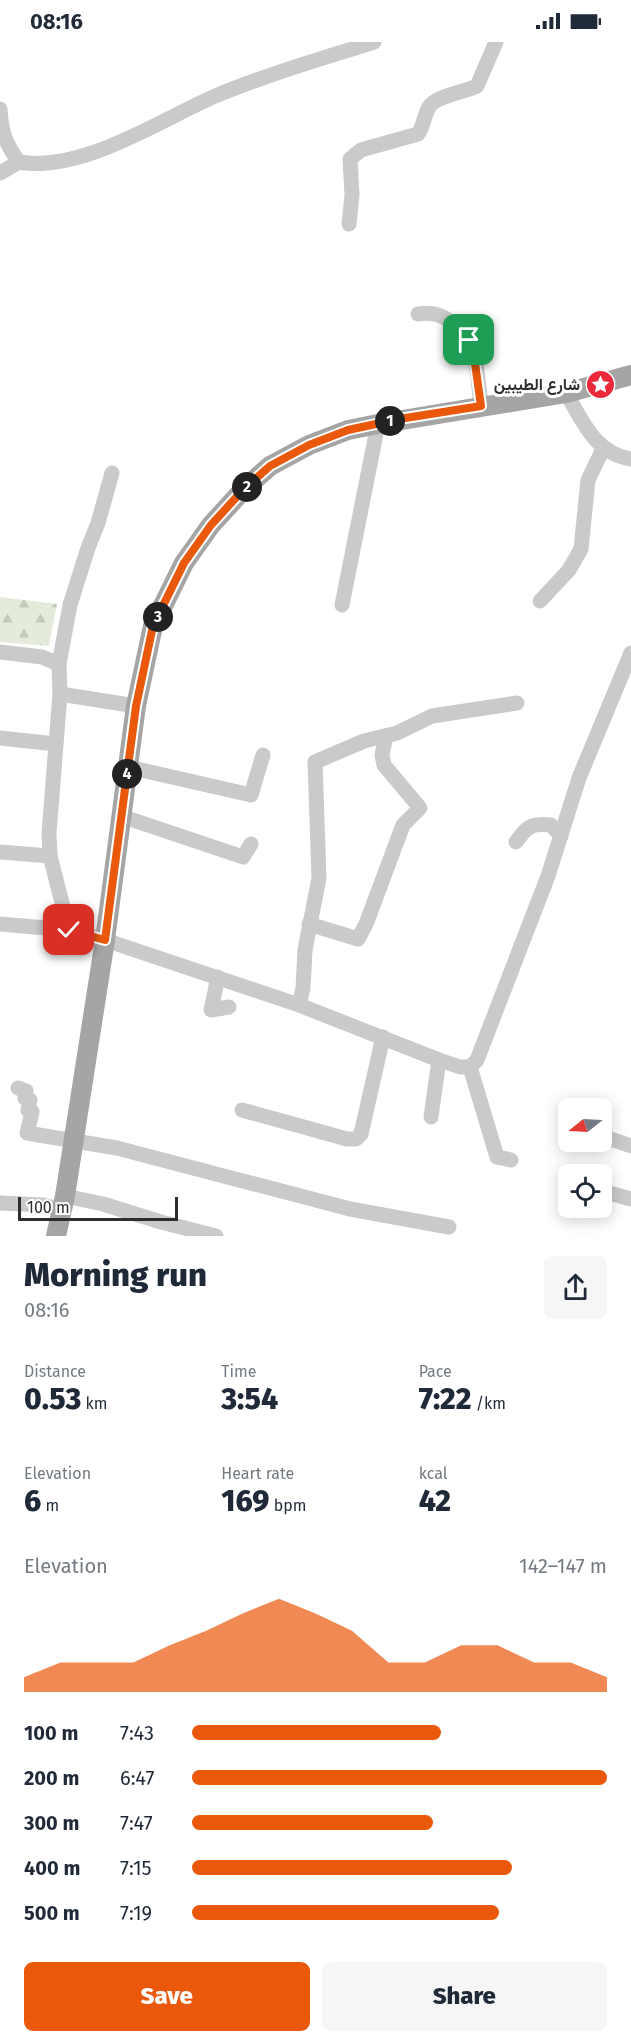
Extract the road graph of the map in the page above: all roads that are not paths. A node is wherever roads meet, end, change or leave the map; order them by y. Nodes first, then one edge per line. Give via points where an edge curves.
1 (374, 42) edge
2 (496, 42) edge
3 (0, 109) edge
4 (2, 144) edge
5 (20, 162) junction
6 (0, 173) edge
7 (348, 224) dead end
8 (418, 314) dead end
9 (631, 375) edge
10 (566, 393) junction
11 (481, 406) junction
12 (378, 423) junction
13 (603, 449) junction
14 (631, 459) edge
15 (112, 473) dead end
16 (540, 601) dead end
17 (342, 605) dead end
18 (0, 652) edge
19 (631, 653) edge
20 (59, 664) junction
21 (60, 694) junction
22 (517, 703) dead end
23 (136, 706) junction
24 (386, 736) junction
25 (0, 738) edge
26 (56, 744) junction
27 (263, 756) dead end
28 (128, 767) junction
29 (121, 816) junction
30 (561, 836) junction
31 (516, 842) dead end
32 (251, 844) dead end
33 (0, 852) edge
34 (50, 856) junction
35 (0, 924) edge
36 (309, 924) junction
37 (69, 930) junction
38 (105, 940) junction
39 (218, 976) junction
40 (299, 1005) junction
41 (229, 1007) dead end
42 (383, 1037) junction
43 (439, 1060) junction
44 (470, 1067) junction
45 (18, 1088) dead end
46 (242, 1110) dead end
47 (431, 1117) dead end
48 (612, 1139) edge
49 (74, 1141) junction
50 (631, 1146) edge
51 (511, 1160) dead end
52 (612, 1194) edge
53 (631, 1199) edge
54 (0, 1203) edge
55 (64, 1203) junction
56 (449, 1227) dead end
57 (161, 1229) edge
58 (56, 1236) edge
59 (216, 1236) edge

1 - 5 street via 214,97 83,155 33,165
2 - 7 street via 477,86 433,102 418,134 361,150 350,159 352,195
3 - 4 street
4 - 5 street
5 - 6 street
8 - 11 street via 441,315 469,340
9 - 10 main road
10 - 11 main road
10 - 13 street
11 - 12 main road
12 - 17 street
12 - 23 main road via 309,445 270,466 211,525 184,563 153,626
13 - 14 street
13 - 16 street via 588,480 581,549 569,570
15 - 20 street via 69,605
18 - 20 street via 42,657
19 - 30 street via 579,778
20 - 21 street
21 - 23 street
21 - 26 street
22 - 24 street via 432,716
23 - 28 main road
24 - 36 street via 315,762 319,878
24 - 36 street via 384,765 420,808 403,825 358,939
25 - 26 street
26 - 34 street
27 - 28 street via 251,795
28 - 29 main road
29 - 32 street via 243,856
29 - 38 main road
30 - 31 street via 551,825 539,824 525,829
30 - 44 street via 477,1060
33 - 34 street
34 - 37 street
35 - 37 street
36 - 40 street
37 - 38 street
38 - 39 street
38 - 49 main road
39 - 40 street
39 - 41 street via 211,1010
40 - 42 street
42 - 43 street
42 - 46 street via 361,1134 356,1138 347,1139
43 - 44 street
43 - 47 street
44 - 51 street via 497,1157
45 - 49 street via 26,1091 25,1098 30,1100 28,1110 32,1112 27,1133
48 - 50 street
49 - 55 main road
49 - 56 street via 117,1148 350,1209
52 - 53 street
54 - 55 street
55 - 57 street via 103,1204
55 - 58 main road
57 - 59 street

